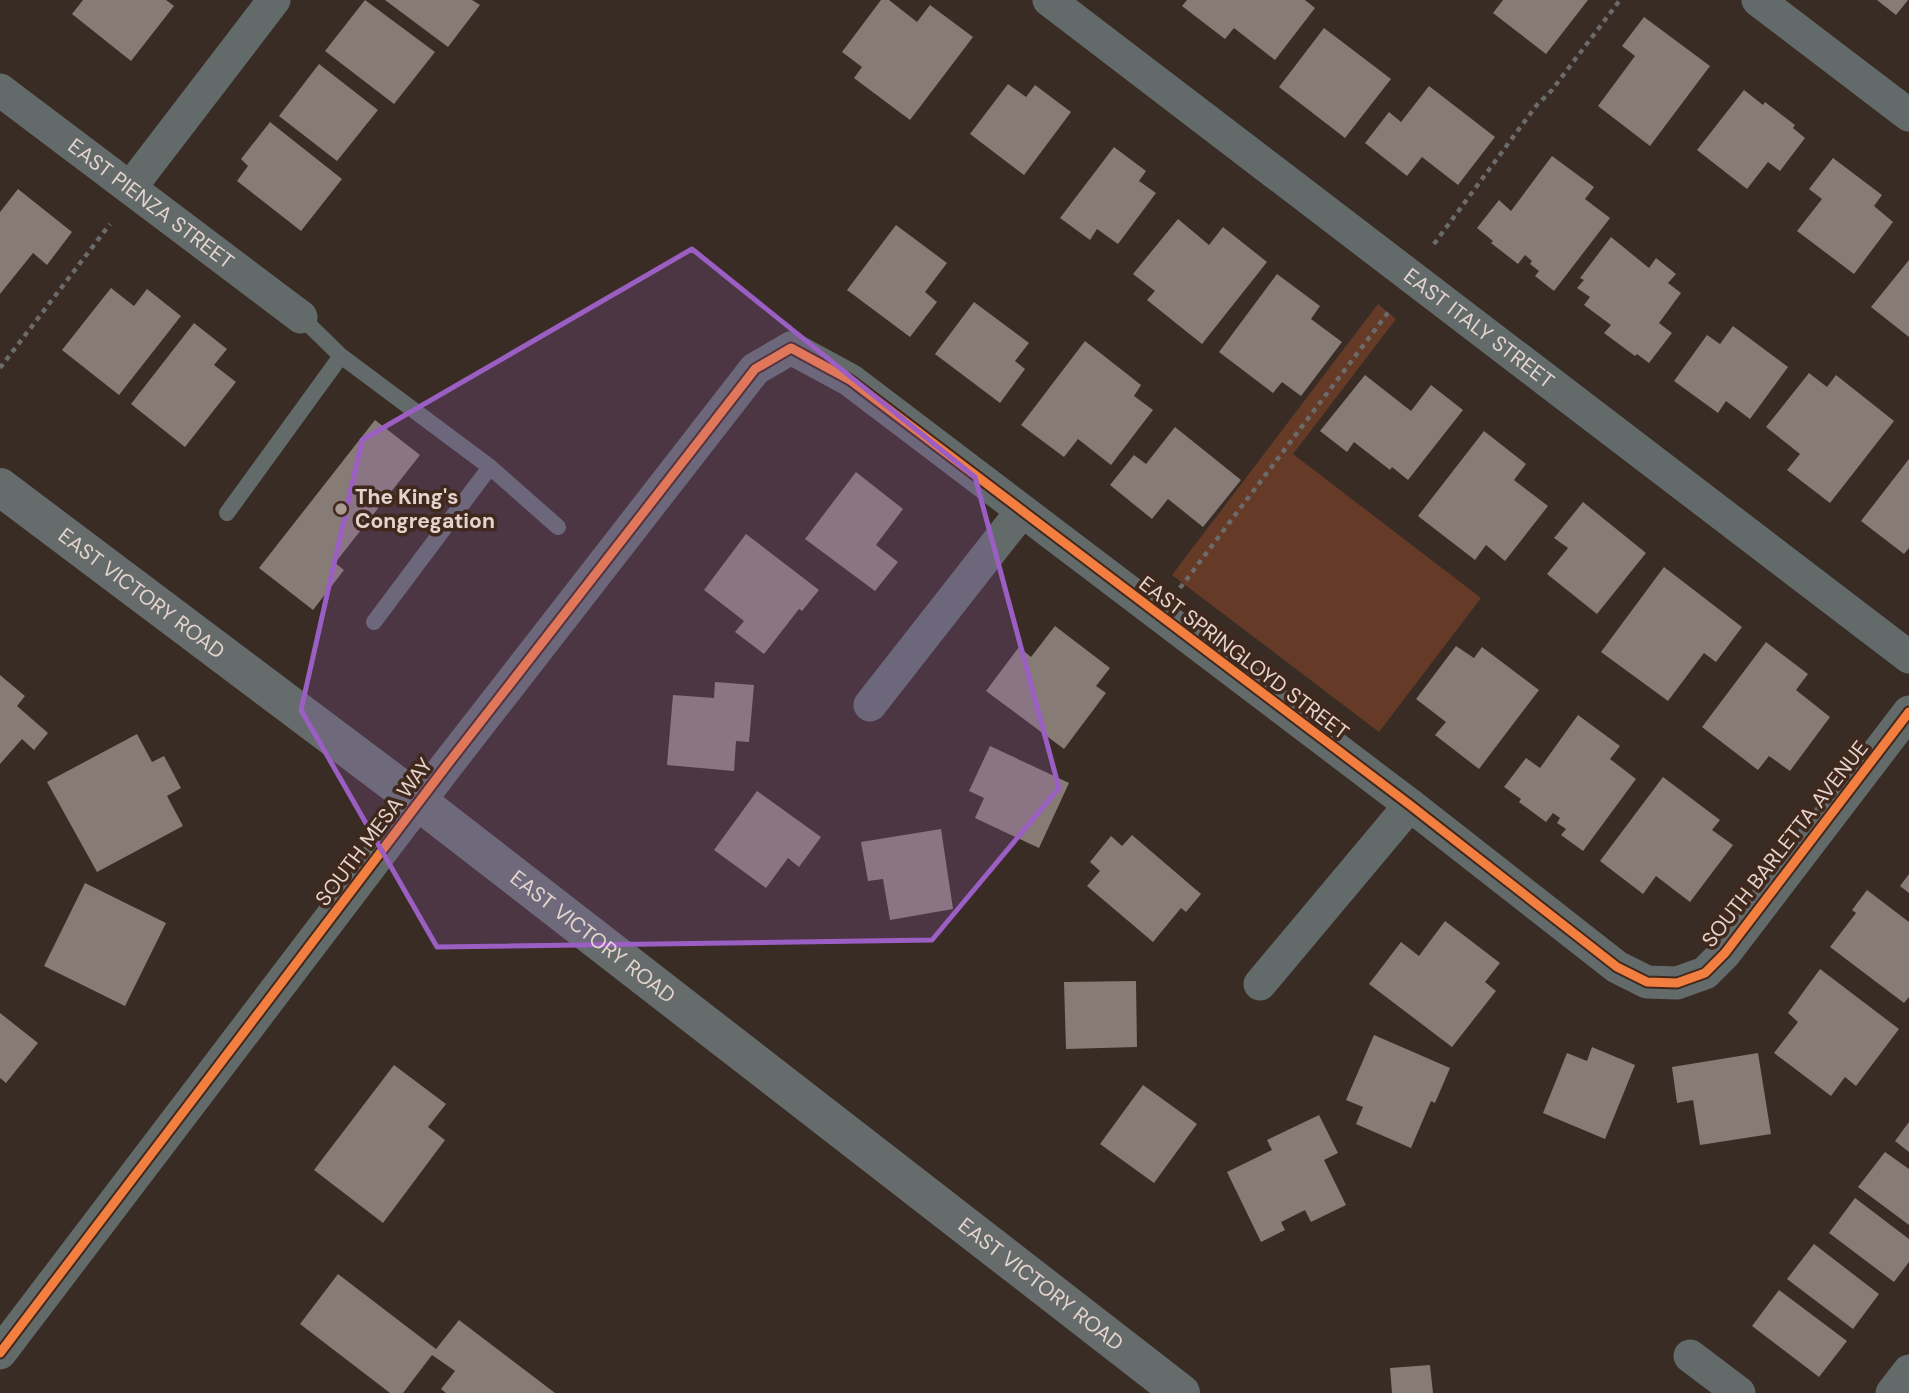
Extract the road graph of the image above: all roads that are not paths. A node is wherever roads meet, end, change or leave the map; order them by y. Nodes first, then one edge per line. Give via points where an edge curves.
1 (274, 0) edge
2 (1049, 0) edge
3 (1758, 0) edge
4 (0, 90) edge
5 (1909, 115) edge
6 (130, 188) junction
7 (300, 317) joint
8 (791, 348) joint
9 (341, 356) junction
10 (490, 467) junction
11 (0, 487) edge
12 (1022, 511) junction
13 (227, 513) dead end
14 (558, 527) dead end
15 (374, 622) dead end
16 (1909, 657) edge
17 (870, 705) dead end
18 (1909, 712) edge
19 (419, 802) junction
20 (1410, 805) junction
21 (1677, 983) joint
22 (1260, 984) dead end
23 (0, 1353) edge
24 (1690, 1356) dead end
25 (1909, 1371) edge
26 (1181, 1393) edge
27 (1739, 1393) edge
28 (1892, 1393) edge

1 - 6 street
2 - 16 street, EAST ITALY STREET
3 - 5 street
4 - 6 street, EAST PIENZA STREET
6 - 7 street, EAST PIENZA STREET
7 - 9 lane
8 - 12 street, EAST SPRINGLOYD STREET via 850,380
8 - 19 street, SOUTH MESA WAY via 755,369
9 - 10 lane
9 - 13 lane
10 - 14 lane
10 - 15 lane
11 - 19 main road, EAST VICTORY ROAD
12 - 17 street
12 - 20 street, EAST SPRINGLOYD STREET
18 - 21 street, SOUTH BARLETTA AVENUE via 1725,953 1704,973
19 - 23 street, SOUTH MESA WAY
19 - 26 main road, EAST VICTORY ROAD
20 - 21 street, EAST SPRINGLOYD STREET via 1617,967 1647,982
20 - 22 street
24 - 27 street
25 - 28 street

